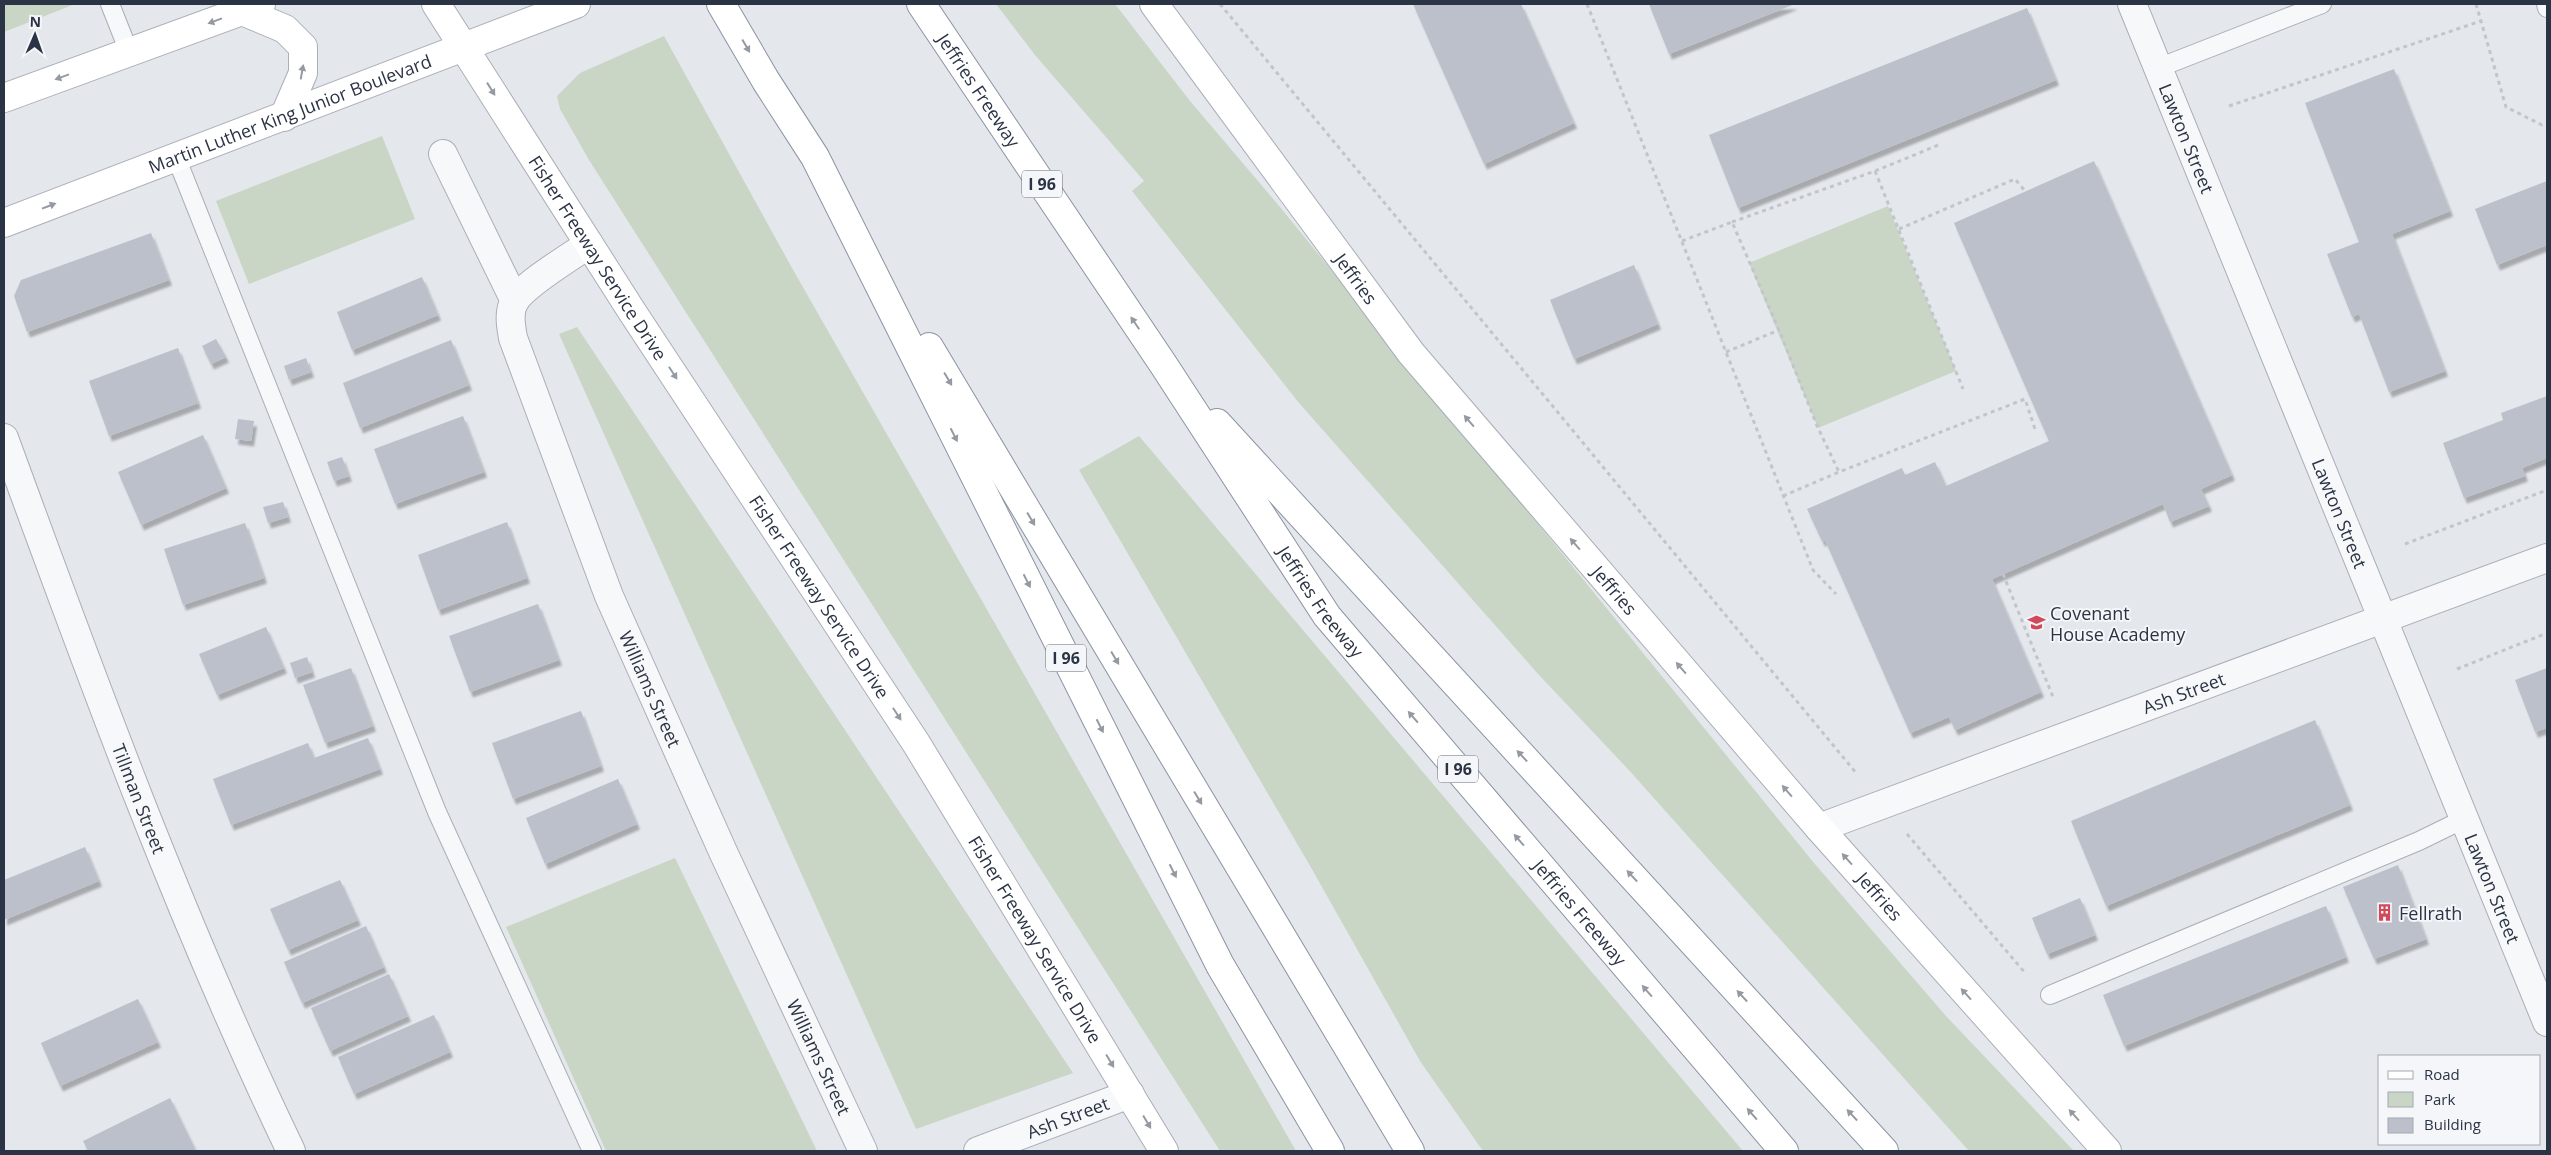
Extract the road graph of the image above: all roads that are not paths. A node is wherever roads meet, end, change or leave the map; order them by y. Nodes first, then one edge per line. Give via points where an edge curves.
1 (110, 4) edge
2 (436, 4) edge
3 (576, 4) edge
4 (721, 4) edge
5 (920, 4) edge
6 (1154, 4) edge
7 (2132, 4) edge
8 (2322, 4) edge
9 (2546, 4) edge
10 (251, 7) edge
11 (2547, 8) edge
12 (464, 48) junction
13 (129, 52) junction
14 (2158, 68) junction
15 (4, 98) edge
16 (284, 117) junction
17 (443, 154) dead end
18 (176, 157) junction
19 (815, 157) junction
20 (4, 223) edge
21 (589, 244) junction
22 (515, 301) junction
23 (1162, 364) junction
24 (4, 438) edge
25 (2547, 558) edge
26 (2384, 619) junction
27 (2464, 819) junction
28 (1819, 828) junction
29 (2050, 995) road end
30 (2547, 1022) edge
31 (1130, 1094) junction
32 (291, 1151) edge
33 (592, 1151) edge
34 (863, 1151) edge
35 (978, 1151) edge
36 (1164, 1151) edge
37 (1330, 1151) edge
38 (1410, 1151) edge
39 (1784, 1151) edge
40 (1884, 1151) edge
41 (2107, 1151) edge

1 - 13 lane
2 - 12 main road
3 - 12 main road, Martin Luther King Junior Boulevard
4 -> 19 main road, I 96
23 -> 5 main road, Jeffries Freeway / I 96
28 -> 6 main road, Jeffries via 1411,353
7 - 14 street, Lawton Street
8 - 14 lane
9 - 11 lane
10 -> 13 main road
16 -> 10 main road via 303,73 303,47 285,29
12 - 16 main road, Martin Luther King Junior Boulevard
12 -> 21 main road, Fisher Freeway Service Drive
13 -> 15 main road
14 - 26 street, Lawton Street
16 - 18 main road, Martin Luther King Junior Boulevard
17 - 22 street
20 -> 18 main road, Martin Luther King Junior Boulevard
18 - 33 lane via 437,812
19 -> 37 main road, I 96 via 1220,965
19 -> 38 main road
21 - 22 street via 526,289
21 -> 31 main road, Fisher Freeway Service Drive via 916,743
22 - 34 street, Williams Street via 510,318 513,338 609,596 724,854
39 -> 23 main road, Jeffries Freeway / I 96 via 1327,616
40 -> 23 main road
24 - 32 street, Tillman Street via 177,896 244,1055
25 - 26 street, Ash Street
26 - 27 street, Lawton Street
26 - 28 street, Ash Street
27 - 29 lane via 2419,841
27 - 30 street, Lawton Street
41 -> 28 main road, Jeffries
31 - 35 street, Ash Street
31 -> 36 main road, Fisher Freeway Service Drive

